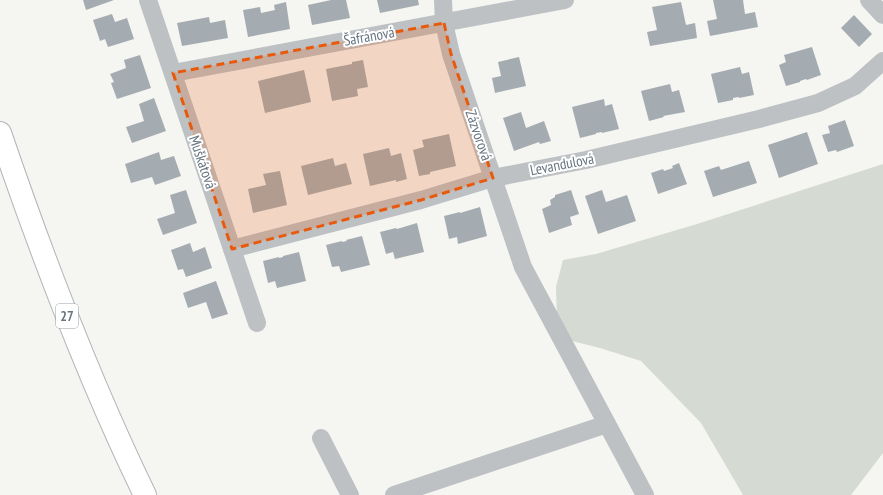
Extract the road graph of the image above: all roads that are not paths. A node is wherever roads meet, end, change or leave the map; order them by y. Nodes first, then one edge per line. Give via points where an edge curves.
1 (148, 0) edge
2 (443, 0) edge
3 (565, 0) edge
4 (869, 0) edge
5 (883, 16) edge
6 (444, 23) junction
7 (883, 60) edge
8 (173, 73) junction
9 (0, 133) edge
10 (493, 178) junction
11 (232, 249) junction
12 (257, 323) dead end
13 (607, 424) junction
14 (321, 438) dead end
15 (145, 495) edge
16 (350, 495) edge
17 (394, 495) edge
18 (645, 495) edge

1 - 8 street, Muškátová
2 - 6 street, Zázvorová
3 - 6 street, Šafránová
4 - 5 street
6 - 8 street, Šafránová
6 - 10 street, Zázvorová via 451,54
7 - 10 street, Levandulová via 855,86 818,103 586,160
8 - 11 street, Muškátová
9 - 15 main road, 27 via 87,368
10 - 11 street, Levandulová via 421,200
10 - 13 street, Zázvorová via 523,267
11 - 12 street, Muškátová
13 - 17 street
13 - 18 street, Zázvorová
14 - 16 street

